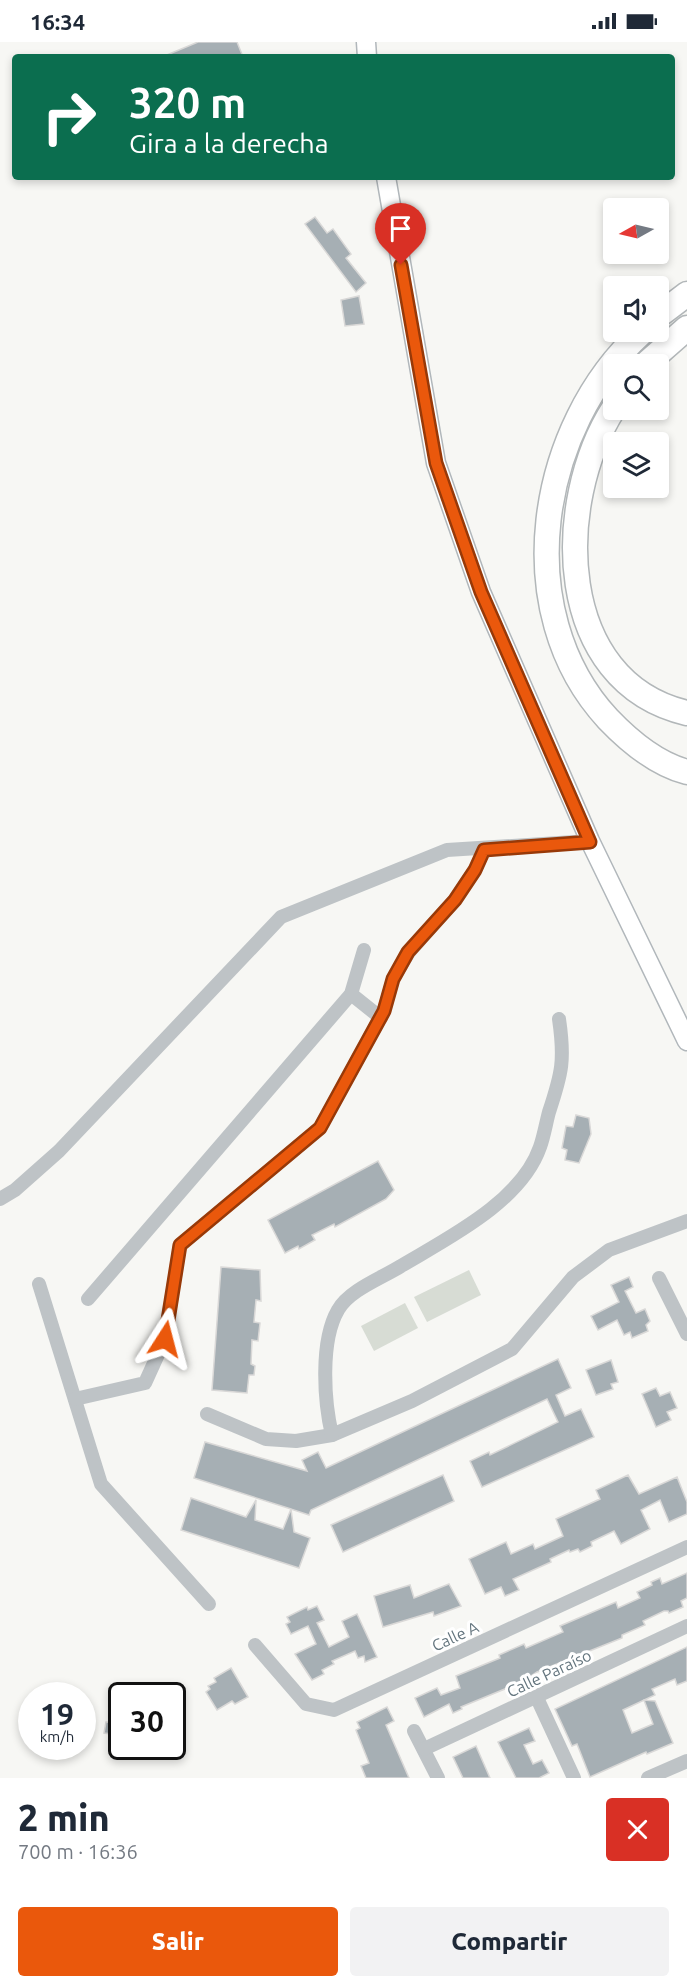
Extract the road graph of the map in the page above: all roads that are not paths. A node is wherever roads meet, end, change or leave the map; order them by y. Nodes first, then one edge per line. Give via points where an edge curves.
1 (387, 180) edge
2 (687, 294) edge
3 (669, 308) edge
4 (687, 328) edge
5 (631, 342) edge
6 (657, 354) edge
7 (607, 420) edge
8 (687, 713) edge
9 (687, 772) edge
10 (590, 842) junction
11 (484, 850) junction
12 (364, 950) dead end
13 (351, 994) junction
14 (381, 1018) junction
15 (560, 1019) dead end
16 (687, 1041) edge
17 (0, 1199) edge
18 (687, 1221) edge
19 (659, 1278) dead end
20 (39, 1284) dead end
21 (88, 1299) dead end
22 (687, 1334) edge
23 (75, 1399) junction
24 (207, 1414) dead end
25 (332, 1435) junction
26 (687, 1547) edge
27 (209, 1604) dead end
28 (687, 1626) edge
29 (255, 1645) dead end
30 (537, 1698) junction
31 (414, 1731) dead end
32 (424, 1749) junction
33 (687, 1761) edge
34 (438, 1778) edge
35 (574, 1778) edge
36 (648, 1778) edge

1 - 10 main road via 436,463 481,592
2 - 3 highway
4 - 6 highway
5 - 9 highway via 600,378 565,447 548,514 548,576 561,638 585,690 617,729 640,748
7 - 8 highway via 596,441 578,501 576,560 583,611 592,636 611,667 655,701
10 - 11 street
10 - 16 main road
11 - 14 street via 455,900 408,952 393,979
11 - 17 street via 447,850 281,917 59,1151
12 - 13 street
13 - 14 street
13 - 21 street
14 - 23 street via 320,1128 180,1245 165,1339 145,1383
15 - 25 street via 564,1048 560,1079 540,1147 524,1174 493,1206 463,1229 354,1294 338,1310 330,1332 326,1375
18 - 25 street via 609,1250 573,1277 512,1349 412,1401
19 - 22 street
20 - 23 street
23 - 27 street via 101,1484
24 - 25 street via 266,1439 296,1441
26 - 29 street, Calle A via 334,1710 306,1704
28 - 30 street, Calle Paraíso
30 - 32 street, Calle Paraíso
30 - 35 street
31 - 32 street
32 - 34 street
33 - 36 street

